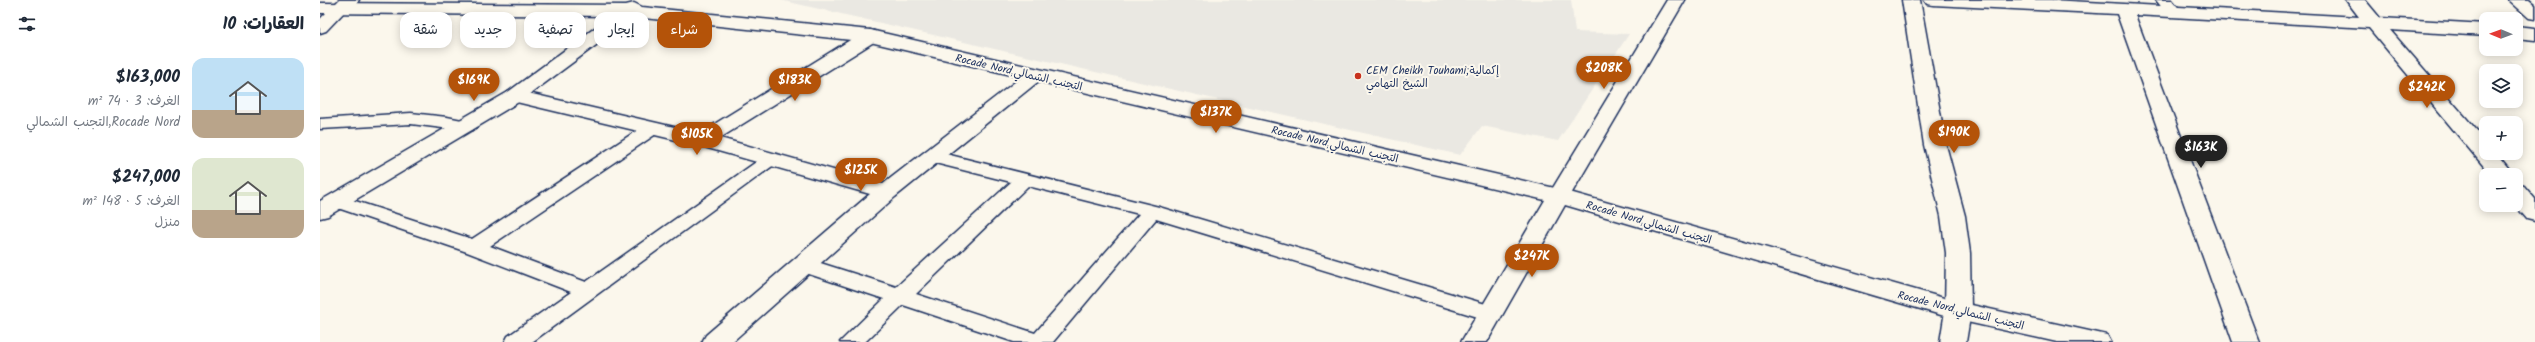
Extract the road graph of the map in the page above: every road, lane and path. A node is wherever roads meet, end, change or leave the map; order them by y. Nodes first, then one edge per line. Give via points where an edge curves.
1 (1676, 0) edge
2 (1911, 0) edge
3 (1933, 0) edge
4 (2355, 0) edge
5 (2518, 0) edge
6 (337, 5) edge
7 (636, 6) edge
8 (2168, 6) edge
9 (2124, 9) junction
10 (2535, 14) edge
11 (2376, 22) junction
12 (320, 28) edge
13 (2479, 29) edge
14 (2523, 33) edge
15 (2535, 34) edge
16 (870, 36) junction
17 (1035, 76) junction
18 (514, 96) junction
19 (320, 124) edge
20 (466, 126) junction
21 (653, 128) junction
22 (703, 140) junction
23 (934, 157) junction
24 (773, 159) junction
25 (2497, 168) edge
26 (1025, 179) junction
27 (887, 192) junction
28 (1559, 196) junction
29 (2523, 199) edge
30 (328, 206) edge
31 (1152, 211) junction
32 (2535, 214) edge
33 (474, 247) junction
34 (804, 265) junction
35 (587, 290) junction
36 (899, 297) junction
37 (1958, 311) junction
38 (1491, 313) junction
39 (516, 342) edge
40 (714, 342) edge
41 (851, 342) edge
42 (1039, 342) edge
43 (1474, 342) edge
44 (1953, 342) edge
45 (2098, 342) edge
46 (2246, 342) edge

1 - 28 street
2 - 37 street via 1935,145 1955,231 1958,253
3 - 9 street
4 - 11 street
5 - 10 street
6 - 7 street, Rocade Nord,التجنب الشمالي
6 - 12 lane
7 - 16 street, Rocade Nord,التجنب الشمالي
7 - 18 street
8 - 9 street
8 - 11 street
9 - 46 street
11 - 13 street
11 - 25 street
14 - 15 street
16 - 17 street, Rocade Nord,التجنب الشمالي
16 - 22 street
17 - 23 street
17 - 28 street, Rocade Nord,التجنب الشمالي
18 - 20 street
18 - 21 street
19 - 20 lane via 403,117 430,118
20 - 30 street
21 - 22 street
21 - 33 lane
22 - 24 street
23 - 26 lane
23 - 27 street
24 - 27 street
24 - 35 lane
26 - 31 lane
26 - 36 lane
27 - 34 street
28 - 37 street, Rocade Nord,التجنب الشمالي
28 - 38 street
29 - 32 street
30 - 33 lane
31 - 38 lane
31 - 42 lane
33 - 35 lane
34 - 36 lane
34 - 40 street
35 - 39 lane
36 - 41 lane
36 - 42 lane
37 - 44 street
37 - 45 street, Rocade Nord,التجنب الشمالي
38 - 43 street

